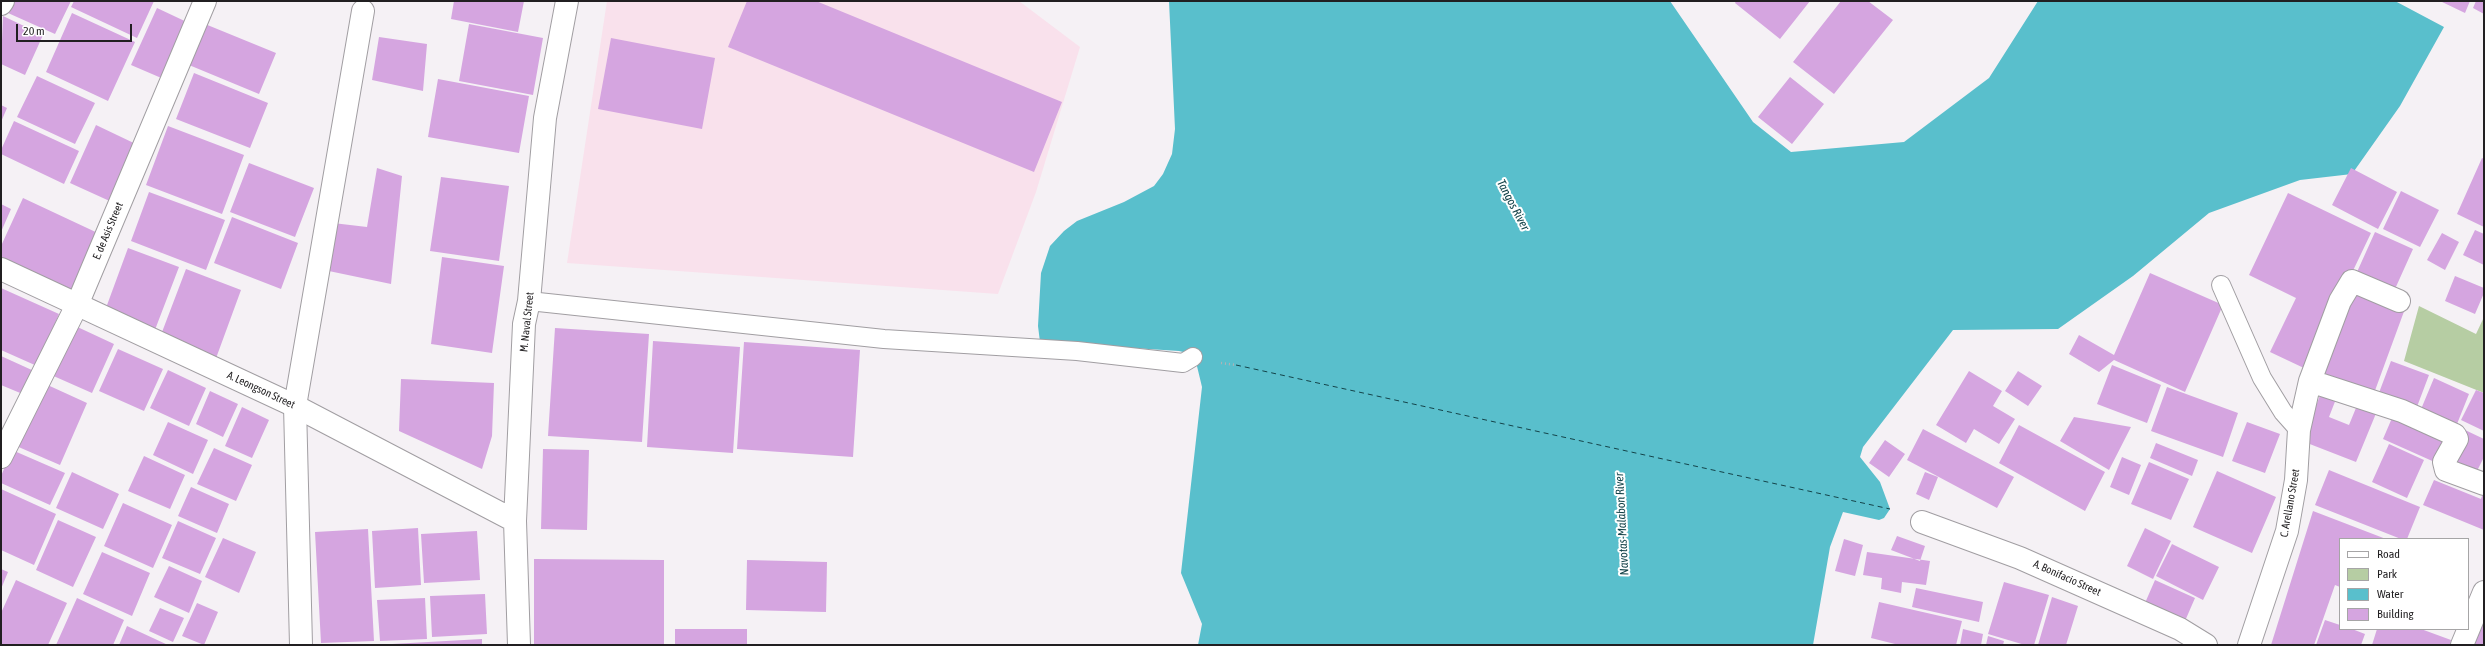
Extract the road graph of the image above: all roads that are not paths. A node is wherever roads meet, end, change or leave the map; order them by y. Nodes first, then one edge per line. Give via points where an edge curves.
1 (205, 1) edge
2 (567, 1) edge
3 (363, 11) dead end
4 (1, 269) edge
5 (2221, 285) dead end
6 (2399, 300) dead end
7 (529, 301) junction
8 (77, 305) junction
9 (1193, 358) dead end
10 (2310, 381) junction
11 (295, 406) junction
12 (2300, 430) junction
13 (1, 457) edge
14 (2484, 484) edge
15 (515, 521) junction
16 (1922, 522) dead end
17 (2484, 592) edge
18 (2469, 628) edge
19 (2468, 630) edge
20 (301, 645) edge
21 (519, 645) edge
22 (2206, 645) edge
23 (2249, 645) edge
24 (2462, 645) edge

1 - 8 street, E. de Asis Street
2 - 7 street, M. Naval Street via 545,118
3 - 11 street
4 - 8 street, A. Leongson Street
5 - 12 lane via 2262,378 2283,412
6 - 10 street, C. Arellano Street via 2352,282 2340,301
7 - 9 lane via 884,339 1077,351 1183,362
7 - 15 street, M. Naval Street via 524,324
8 - 11 street, A. Leongson Street
8 - 13 street, E. de Asis Street
10 - 12 street, C. Arellano Street
10 - 14 street via 2402,411 2456,435 2457,439 2444,462 2446,470
11 - 15 street, A. Leongson Street
11 - 20 street
12 - 23 street, C. Arellano Street via 2296,480 2287,531
15 - 21 street, M. Naval Street
16 - 22 street, A. Bonifacio Street via 2020,558 2180,629
17 - 18 street
19 - 24 street

